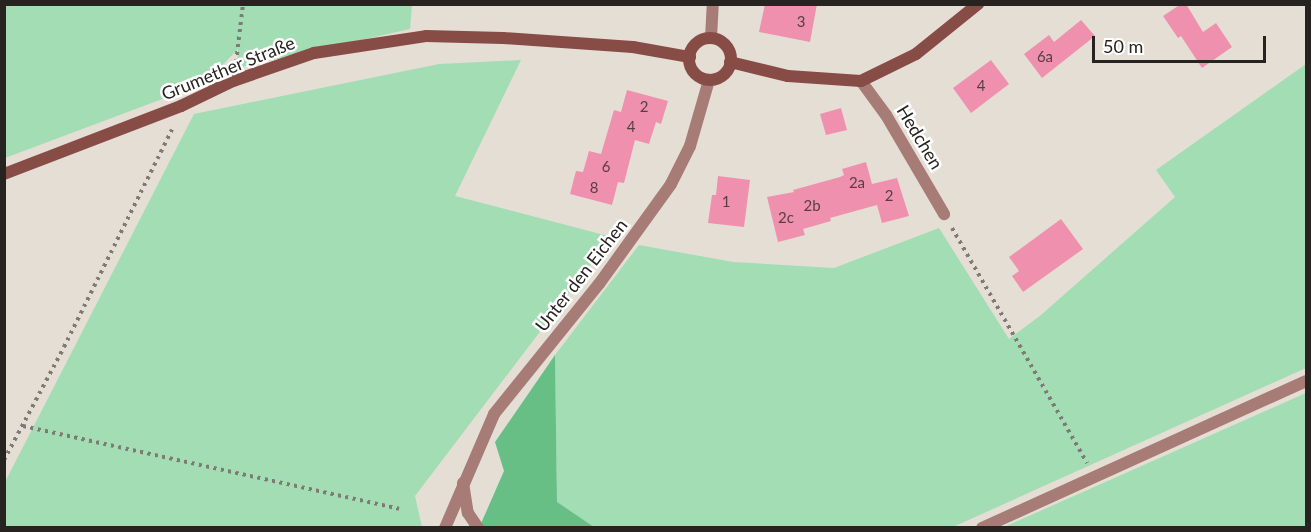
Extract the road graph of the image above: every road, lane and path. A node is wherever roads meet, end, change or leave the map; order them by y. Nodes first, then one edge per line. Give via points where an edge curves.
1 (243, 4) edge
2 (713, 4) edge
3 (978, 4) edge
4 (711, 38) junction
5 (690, 57) junction
6 (730, 62) junction
7 (709, 80) junction
8 (233, 81) junction
9 (861, 81) junction
10 (181, 106) junction
11 (4, 174) edge
12 (944, 214) joint
13 (1306, 381) edge
14 (23, 426) junction
15 (4, 460) edge
16 (1095, 478) junction
17 (462, 482) junction
18 (399, 509) dead end
19 (445, 528) edge
20 (478, 528) edge
21 (982, 528) edge

1 - 8 path
2 - 4 street
3 - 9 street via 916,54
4 - 5 street via 699,41
4 - 6 street via 725,44
5 - 7 street via 696,74
5 - 8 street, Grumether Straße via 633,48 426,36 314,53
6 - 7 street via 725,74
6 - 9 street via 788,76
7 - 17 street, Unter den Eichen via 690,146 671,184 599,284 494,414
8 - 10 street, Grumether Straße
9 - 12 street, Hedchen via 886,115
10 - 11 street, Grumether Straße
10 - 14 path via 145,186
12 - 16 path
13 - 16 street
14 - 15 path
14 - 18 path
16 - 21 street
17 - 19 street, Unter den Eichen
17 - 20 street via 468,513

